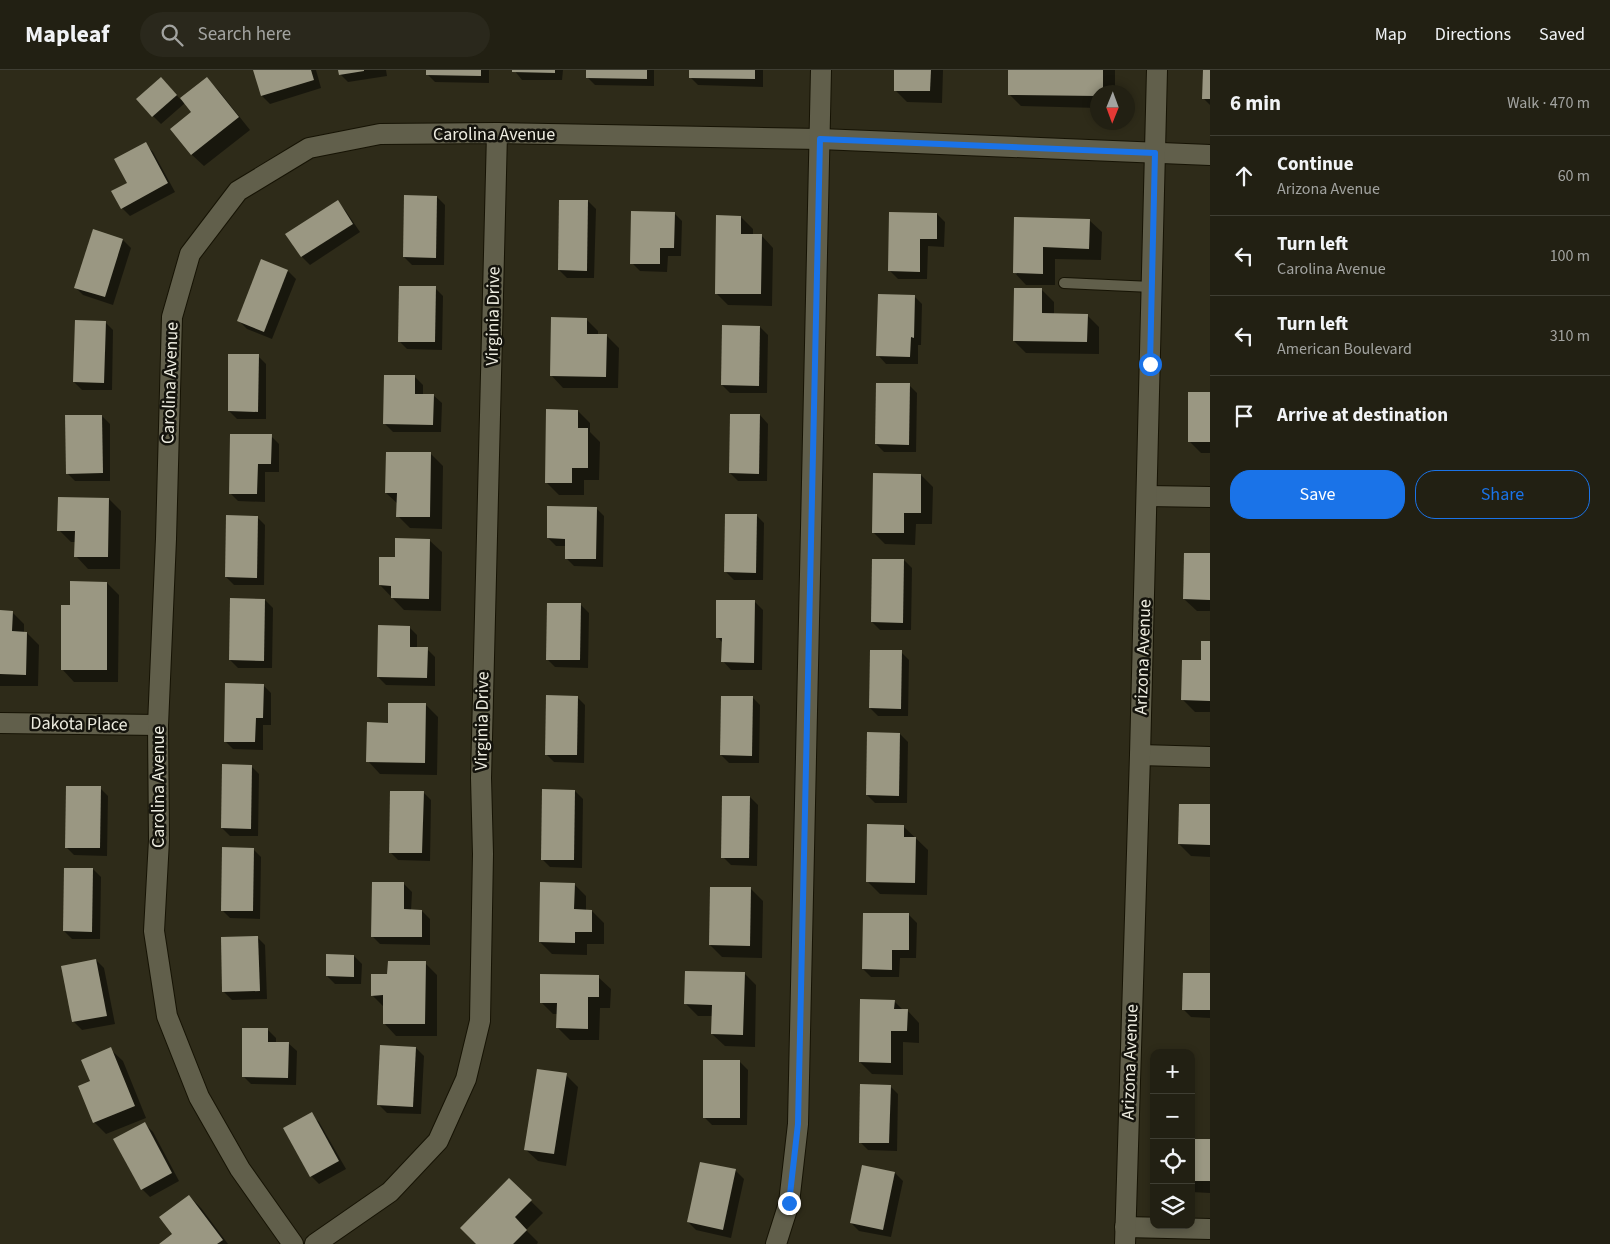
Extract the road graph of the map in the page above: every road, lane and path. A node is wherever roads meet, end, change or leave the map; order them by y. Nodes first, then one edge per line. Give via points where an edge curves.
1 (821, 70) edge
2 (1157, 70) edge
3 (497, 133) junction
4 (820, 139) junction
5 (1155, 153) junction
6 (1210, 154) edge
7 (1064, 283) dead end
8 (1152, 287) junction
9 (1147, 496) junction
10 (1210, 498) edge
11 (0, 723) edge
12 (158, 725) junction
13 (1140, 755) junction
14 (1210, 757) edge
15 (1210, 1229) edge
16 (1125, 1236) edge
17 (293, 1244) edge
18 (315, 1244) edge
19 (776, 1244) edge

1 - 4 street
2 - 5 street, Arizona Avenue
3 - 4 street, Carolina Avenue
3 - 12 street, Carolina Avenue via 380,134 309,148 238,191 190,254 172,317
3 - 18 street, Virginia Drive via 481,778 484,854 480,1022 466,1079 438,1141 390,1192
4 - 5 street, Carolina Avenue
4 - 19 street via 798,1124 789,1203
5 - 6 street, Carolina Avenue
5 - 8 street, Arizona Avenue
7 - 8 lane
8 - 9 street, Arizona Avenue
9 - 10 street
9 - 13 street, Arizona Avenue
11 - 12 street, Dakota Place
12 - 17 street, Carolina Avenue via 154,931 167,1016 199,1098 240,1169
13 - 14 street
13 - 16 street, Arizona Avenue
15 - 16 street

